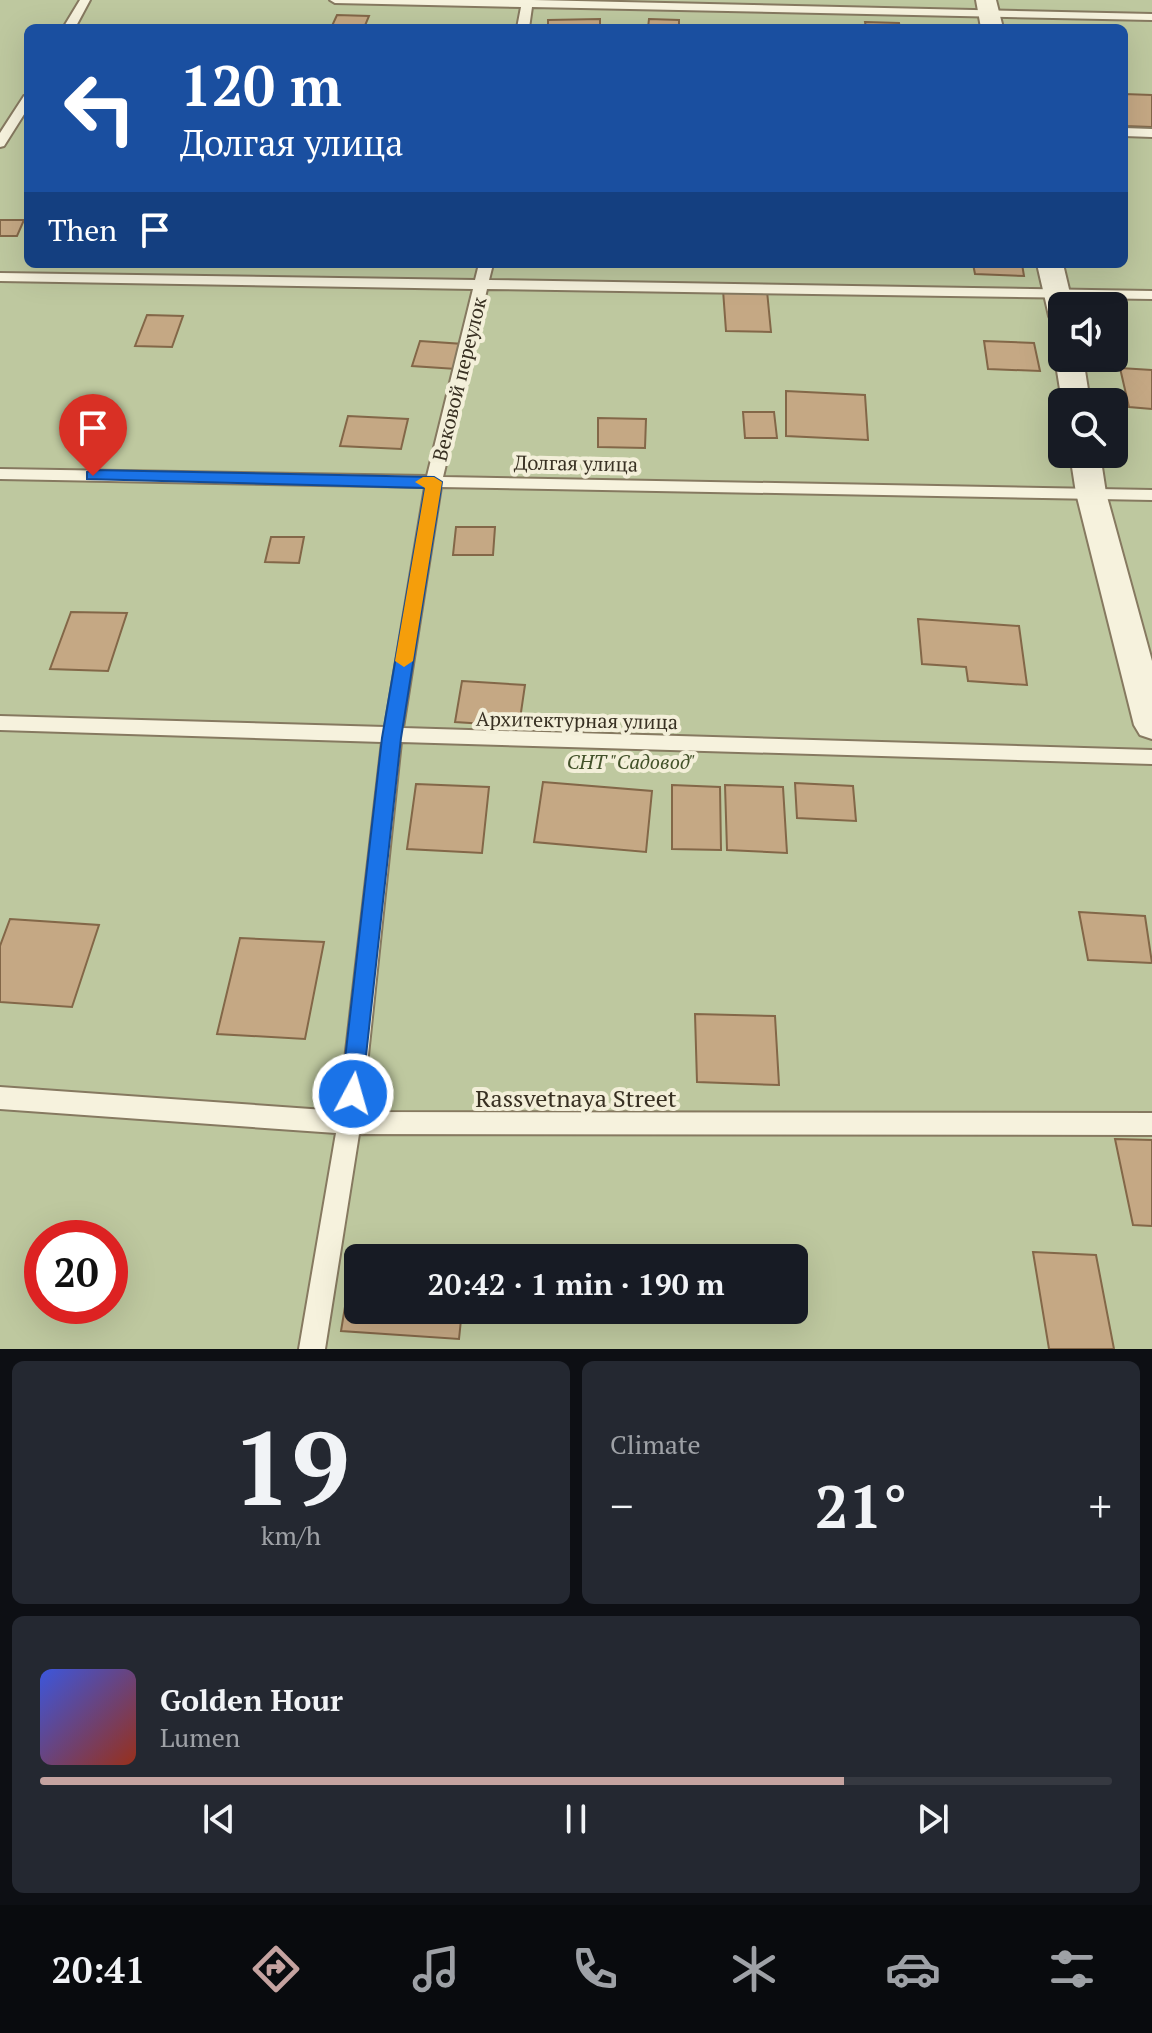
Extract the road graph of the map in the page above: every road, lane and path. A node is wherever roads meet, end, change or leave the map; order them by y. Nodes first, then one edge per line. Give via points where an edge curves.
1 (85, 0) edge
2 (335, 0) edge
3 (527, 2) edge
4 (989, 13) edge
5 (1152, 17) edge
6 (71, 24) edge
7 (524, 24) edge
8 (0, 114) edge
9 (24, 115) edge
10 (1128, 132) edge
11 (1152, 133) edge
12 (0, 143) edge
13 (485, 268) edge
14 (1051, 268) edge
15 (0, 277) edge
16 (482, 286) junction
17 (1057, 292) edge
18 (1152, 295) edge
19 (1128, 297) edge
20 (1048, 304) edge
21 (1087, 468) edge
22 (0, 474) edge
23 (434, 482) junction
24 (1091, 493) junction
25 (1152, 495) edge
26 (0, 723) edge
27 (1152, 725) edge
28 (392, 738) junction
29 (1152, 757) edge
30 (0, 1098) edge
31 (349, 1123) junction
32 (1152, 1124) edge
33 (312, 1349) edge

1 - 6 lane
2 - 3 lane
3 - 4 lane
3 - 7 lane
4 - 5 lane
8 - 9 lane
9 - 12 lane
10 - 11 lane
13 - 16 lane, Вековой переулок
14 - 17 street
15 - 16 lane
16 - 20 lane
16 - 23 lane, Вековой переулок
18 - 19 lane
21 - 24 street
22 - 23 lane, Долгая улица
23 - 24 lane, Долгая улица
23 - 28 lane, Вековой переулок
24 - 25 lane, Долгая улица
24 - 27 street
26 - 28 lane, Архитектурная улица
28 - 29 lane, Архитектурная улица
28 - 31 lane, Вековой переулок
30 - 31 lane, Rassvetnaya Street
31 - 32 lane, Rassvetnaya Street
31 - 33 lane, Вековой переулок

